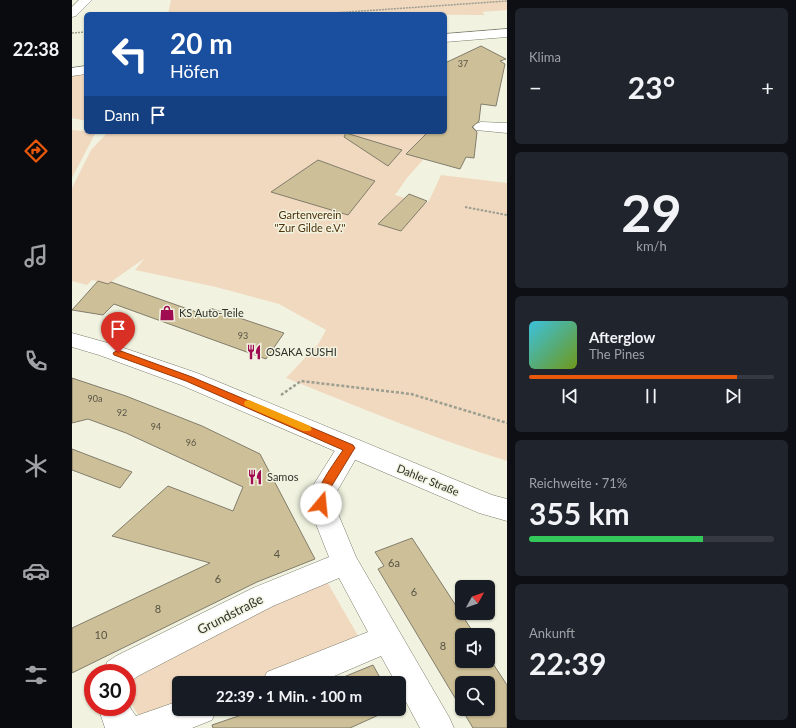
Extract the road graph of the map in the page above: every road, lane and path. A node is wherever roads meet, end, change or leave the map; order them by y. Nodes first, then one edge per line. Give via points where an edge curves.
1 (86, 0) edge
2 (507, 1) edge
3 (345, 12) edge
4 (72, 13) edge
5 (84, 32) edge
6 (72, 33) edge
7 (507, 33) edge
8 (447, 38) edge
9 (84, 70) edge
10 (72, 72) edge
11 (481, 126) dead end
12 (507, 128) edge
13 (465, 207) dead end
14 (507, 215) edge
15 (72, 340) edge
16 (261, 409) junction
17 (507, 423) edge
18 (350, 448) junction
19 (507, 510) edge
20 (345, 563) junction
21 (387, 639) junction
22 (131, 664) edge
23 (298, 676) edge
24 (116, 716) edge
25 (181, 716) edge
26 (125, 728) edge
27 (146, 728) edge
28 (438, 728) edge

1 - 4 street
2 - 3 path
5 - 6 path
7 - 8 street
9 - 10 street
11 - 12 street
13 - 14 path
15 - 16 street, Dahler Straße via 146,363
16 - 17 path via 301,381 411,394
16 - 18 street, Dahler Straße
18 - 19 street, Dahler Straße via 488,505
18 - 20 street via 323,491 321,504
20 - 21 street
20 - 22 street, Grundstraße via 263,597
21 - 23 street
21 - 28 street
24 - 26 street
25 - 27 street

